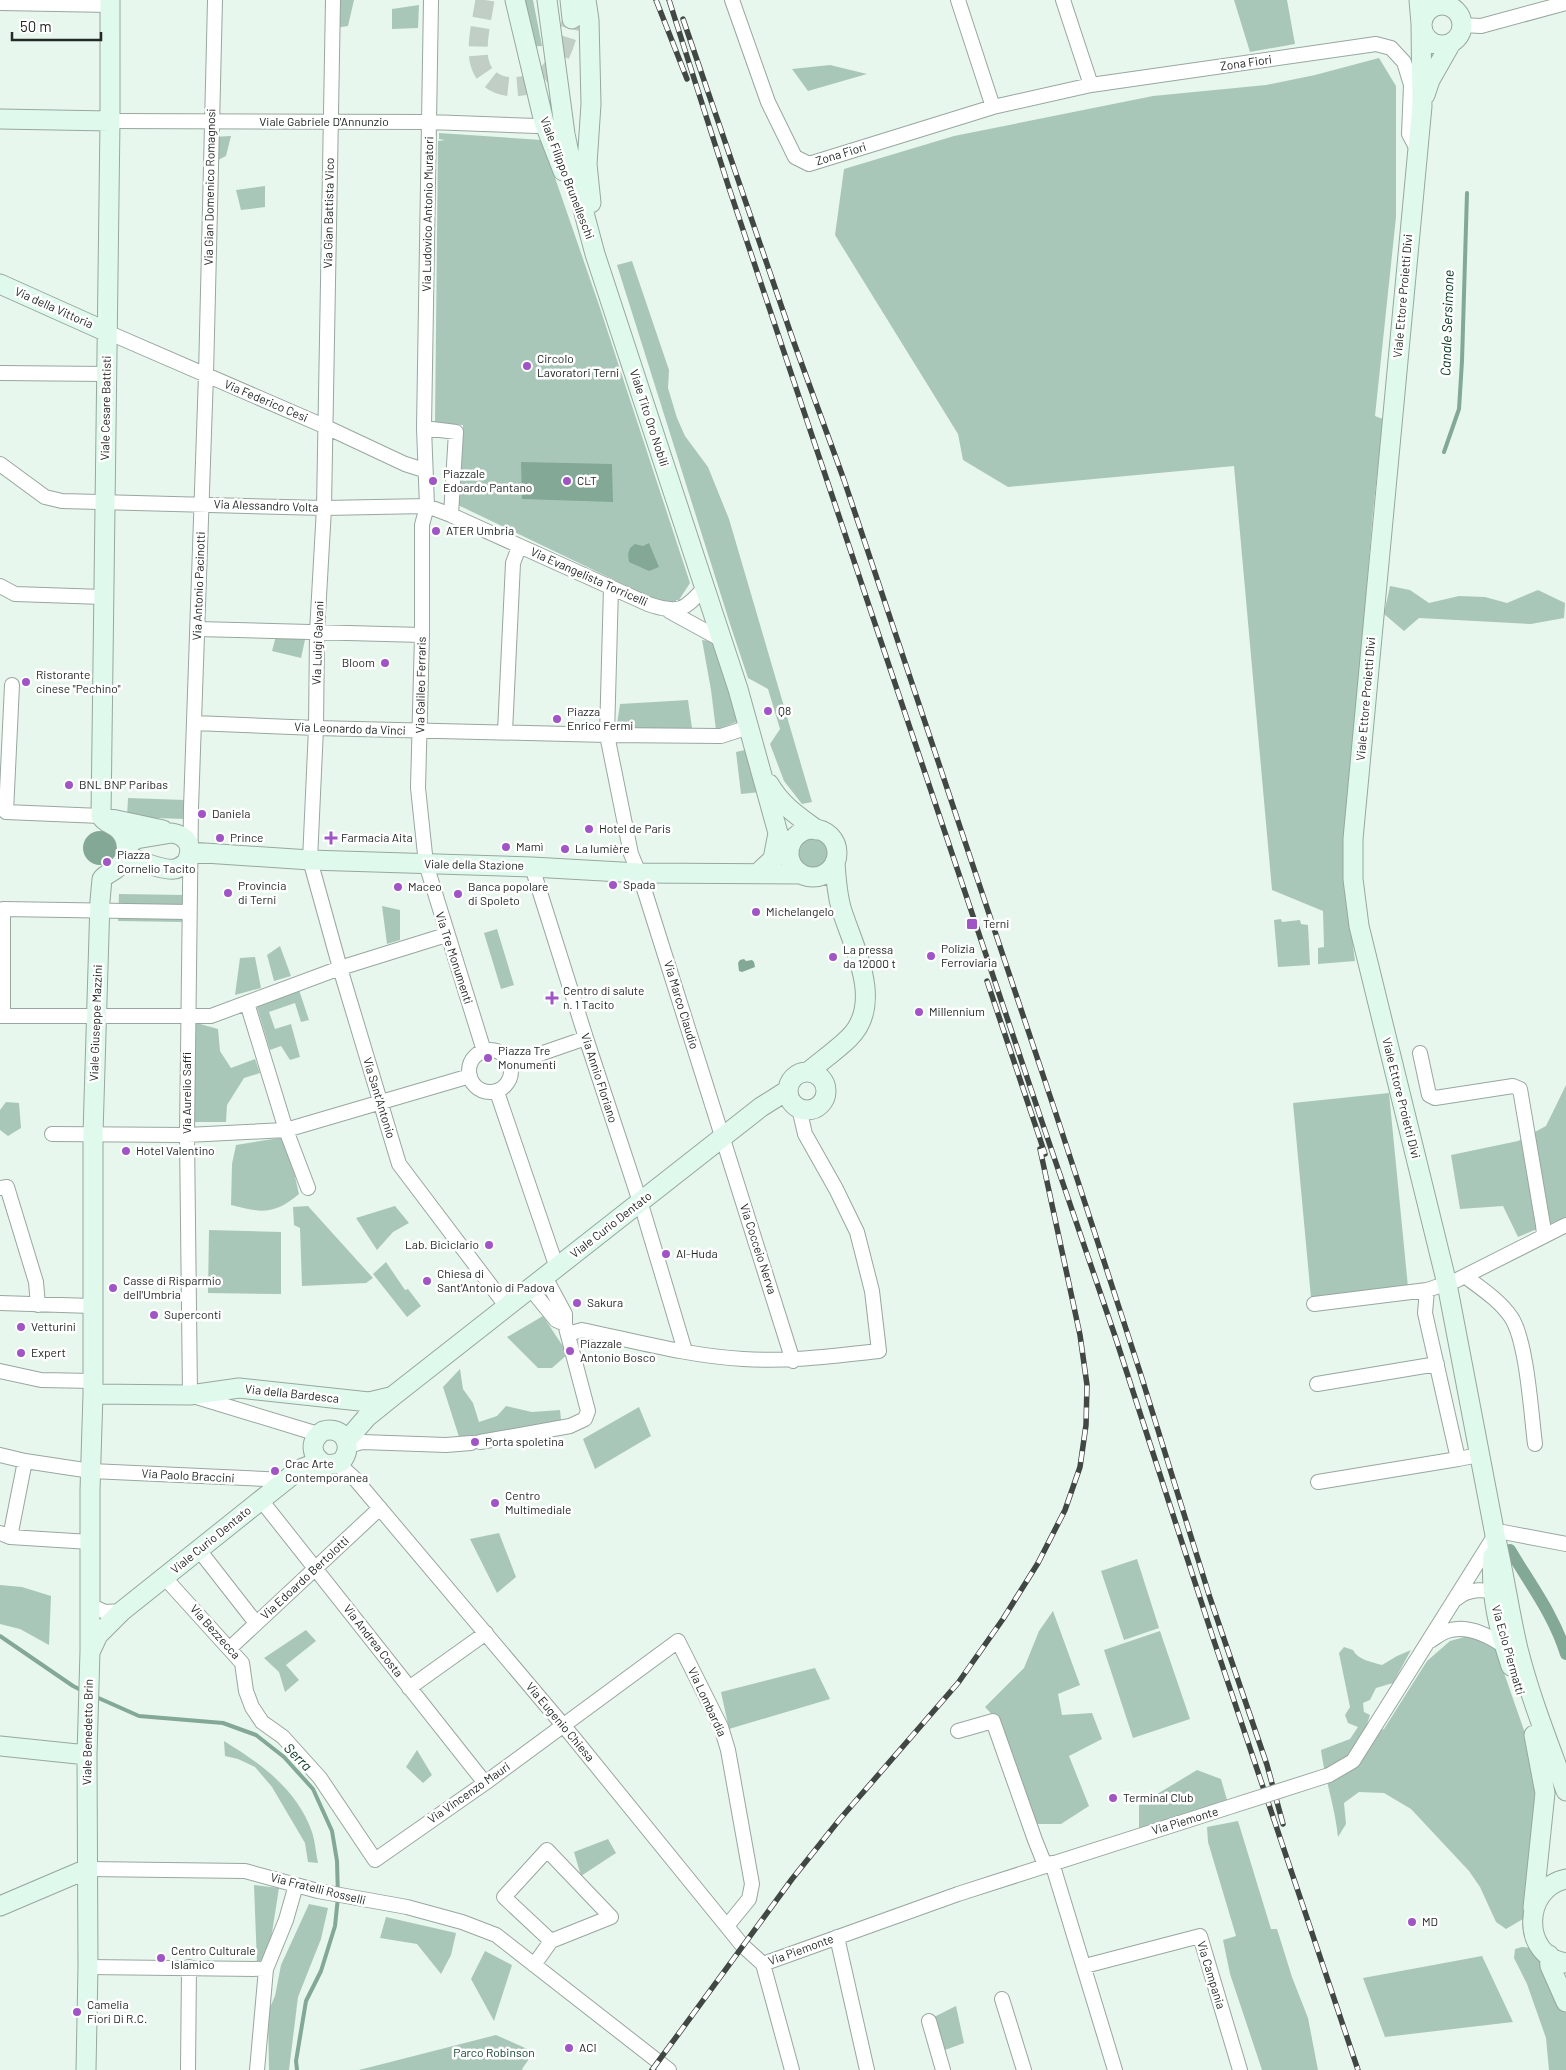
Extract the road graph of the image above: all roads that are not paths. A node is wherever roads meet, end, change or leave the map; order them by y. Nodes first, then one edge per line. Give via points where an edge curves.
1 (215, 0) edge
2 (333, 0) edge
3 (430, 0) edge
4 (515, 0) edge
5 (547, 0) edge
6 (570, 0) edge
7 (586, 0) edge
8 (732, 0) edge
9 (958, 0) edge
10 (1064, 0) edge
11 (1419, 0) edge
12 (110, 2) edge
13 (0, 3) edge
14 (1450, 3) edge
15 (1566, 3) edge
16 (572, 19) tunnel mouth
17 (1421, 24) junction
18 (1462, 26) junction
19 (1451, 43) junction
20 (1091, 85) junction
21 (1422, 106) junction
22 (993, 107) junction
23 (0, 119) edge
24 (110, 121) junction
25 (211, 121) junction
26 (429, 122) junction
27 (331, 123) junction
28 (538, 126) dead end
29 (1417, 149) junction
30 (596, 254) junction
31 (0, 284) edge
32 (107, 332) junction
33 (0, 373) edge
34 (107, 374) junction
35 (206, 375) junction
36 (324, 426) junction
37 (424, 428) junction
38 (0, 464) edge
39 (424, 470) junction
40 (105, 502) junction
41 (202, 503) junction
42 (427, 506) junction
43 (324, 508) junction
44 (450, 515) junction
45 (519, 547) junction
46 (0, 586) edge
47 (705, 586) junction
48 (611, 587) junction
49 (103, 597) junction
50 (669, 611) junction
51 (197, 630) junction
52 (317, 632) junction
53 (422, 634) junction
54 (722, 640) junction
55 (12, 685) dead end
56 (194, 723) junction
57 (6, 726) edge
58 (749, 727) junction
59 (316, 728) junction
60 (420, 731) junction
61 (506, 732) junction
62 (607, 735) junction
63 (762, 772) junction
64 (101, 816) junction
65 (817, 830) junction
66 (172, 832) junction
67 (778, 834) junction
68 (126, 849) junction
69 (190, 852) junction
70 (789, 853) junction
71 (310, 860) junction
72 (835, 862) junction
73 (426, 864) junction
74 (532, 867) junction
75 (639, 873) junction
76 (758, 873) junction
77 (806, 876) junction
78 (100, 911) junction
79 (842, 911) junction
80 (189, 912) junction
81 (446, 935) junction
82 (340, 968) junction
83 (247, 1003) junction
84 (1, 1016) edge
85 (96, 1016) junction
86 (188, 1017) junction
87 (586, 1038) junction
88 (843, 1043) junction
89 (484, 1051) junction
90 (1420, 1053) dead end
91 (511, 1064) junction
92 (808, 1072) junction
93 (470, 1076) junction
94 (824, 1084) junction
95 (497, 1092) junction
96 (793, 1100) junction
97 (380, 1103) junction
98 (286, 1130) junction
99 (52, 1134) dead end
100 (93, 1134) junction
101 (187, 1135) junction
102 (722, 1138) junction
103 (0, 1188) edge
104 (308, 1188) dead end
105 (641, 1202) junction
106 (1566, 1225) edge
107 (1544, 1236) junction
108 (1466, 1277) junction
109 (544, 1278) junction
110 (1447, 1284) junction
111 (1427, 1290) junction
112 (0, 1303) edge
113 (1314, 1304) dead end
114 (38, 1305) junction
115 (92, 1306) junction
116 (507, 1307) junction
117 (566, 1329) junction
118 (685, 1351) junction
119 (793, 1360) junction
120 (1437, 1364) junction
121 (0, 1371) edge
122 (1317, 1384) dead end
123 (93, 1388) junction
124 (190, 1395) junction
125 (393, 1396) junction
126 (315, 1440) junction
127 (1535, 1444) dead end
128 (340, 1450) junction
129 (0, 1455) edge
130 (1479, 1455) junction
131 (1458, 1459) junction
132 (25, 1461) junction
133 (91, 1471) junction
134 (293, 1474) junction
135 (1318, 1482) dead end
136 (260, 1500) junction
137 (380, 1508) junction
138 (5, 1535) edge
139 (1494, 1535) junction
140 (90, 1542) junction
141 (1566, 1544) edge
142 (199, 1550) junction
143 (315, 1568) junction
144 (165, 1578) junction
145 (90, 1593) junction
146 (1493, 1593) junction
147 (1454, 1601) junction
148 (122, 1611) junction
149 (256, 1623) junction
150 (486, 1633) junction
151 (1429, 1642) junction
152 (1511, 1647) junction
153 (230, 1648) junction
154 (90, 1651) junction
155 (410, 1688) junction
156 (563, 1725) junction
157 (958, 1731) dead end
158 (0, 1746) edge
159 (87, 1754) junction
160 (485, 1783) junction
161 (1566, 1791) edge
162 (375, 1860) joint
163 (1049, 1864) junction
164 (87, 1869) junction
165 (1566, 1879) edge
166 (296, 1885) junction
167 (0, 1906) edge
168 (1534, 1908) junction
169 (727, 1926) junction
170 (837, 1937) junction
171 (551, 1941) junction
172 (1558, 1959) edge
173 (763, 1964) junction
174 (534, 1965) junction
175 (1085, 1966) junction
176 (88, 1967) junction
177 (189, 1967) junction
178 (266, 1969) junction
179 (1002, 1999) dead end
180 (1566, 2002) edge
181 (929, 2021) dead end
182 (86, 2070) edge
183 (188, 2070) edge
184 (257, 2070) edge
185 (669, 2070) edge
186 (792, 2070) edge
187 (868, 2070) edge
188 (943, 2070) edge
189 (1024, 2070) edge
190 (1116, 2070) edge
191 (1240, 2070) edge

1 - 25 street, Via Gian Domenico Romagnosi
2 - 27 street, Via Gian Battista Vico
3 - 26 street, Via Ludovico Antonio Muratori
4 - 30 street, Viale Filippo Brunelleschi via 544,122
5 - 30 street, Viale Tito Oro Nobili via 565,134
6 - 16 street
7 - 30 street, Viale Filippo Brunelleschi via 591,104 587,164
8 - 22 street, Zona Fiori via 768,102 795,156 809,164
9 - 22 street
10 - 20 street
11 - 17 street, Viale Ettore Proietti Divi
12 - 13 street
12 - 24 street, Viale Cesare Battisti
14 - 17 street via 1426,11
14 - 18 street
15 - 18 street via 1481,26
17 - 19 street, Viale Ettore Proietti Divi via 1424,36 1433,44
17 - 21 street, Viale Ettore Proietti Divi
18 - 19 street, Viale Ettore Proietti Divi via 1459,36
19 - 21 street, Viale Ettore Proietti Divi via 1430,80
20 - 22 street, Zona Fiori
20 - 29 street, Zona Fiori via 1376,44 1391,48 1404,62 1411,85 1409,134
21 - 29 street, Viale Ettore Proietti Divi
23 - 24 street
24 - 25 street, Viale Gabriele D'Annunzio
24 - 32 street, Viale Cesare Battisti
25 - 27 street, Viale Gabriele D'Annunzio
25 - 35 street, Via Gian Domenico Romagnosi
26 - 27 street, Viale Gabriele D'Annunzio
26 - 28 street, Viale Gabriele D'Annunzio
26 - 37 street, Via Ludovico Antonio Muratori
27 - 36 street, Via Gian Battista Vico
29 - 110 street, Viale Ettore Proietti Divi via 1370,640 1353,839 1353,879 1359,926
30 - 47 street, Viale Tito Oro Nobili
31 - 32 street, Via della Vittoria
32 - 34 street, Viale Cesare Battisti
32 - 35 street, Via Federico Cesi
33 - 34 street
34 - 40 street, Viale Cesare Battisti
35 - 36 street, Via Federico Cesi
35 - 41 street, Via Antonio Pacinotti
36 - 39 street, Via Federico Cesi
36 - 43 street, Via Luigi Galvani
37 - 39 street
37 - 44 street via 456,432
38 - 40 street, Via Alessandro Volta via 45,497 62,501
39 - 42 street
40 - 41 street, Via Alessandro Volta
40 - 49 street, Viale Cesare Battisti
41 - 43 street, Via Alessandro Volta
41 - 51 street, Via Antonio Pacinotti
42 - 43 street, Via Alessandro Volta
42 - 44 street, Via Evangelista Torricelli
42 - 53 street, Via Galileo Ferraris via 422,525
43 - 52 street, Via Luigi Galvani
44 - 45 street, Via Evangelista Torricelli
45 - 48 street, Via Evangelista Torricelli
45 - 61 street via 513,563
46 - 49 street via 15,594
47 - 50 street via 684,607
47 - 54 street, Viale Tito Oro Nobili
48 - 50 street, Via Evangelista Torricelli
48 - 62 street
49 - 64 street, Viale Cesare Battisti
50 - 54 street, Via Evangelista Torricelli
51 - 52 street
51 - 56 street, Via Antonio Pacinotti
52 - 53 street
52 - 59 street, Via Luigi Galvani
53 - 60 street, Via Galileo Ferraris
54 - 58 street, Viale Tito Oro Nobili
55 - 57 street
56 - 59 street, Via Leonardo da Vinci
56 - 69 street, Via Antonio Pacinotti
57 - 64 street via 6,812
58 - 62 street via 721,736
58 - 63 street, Viale Tito Oro Nobili
59 - 60 street, Via Leonardo da Vinci
59 - 71 street, Via Luigi Galvani
60 - 61 street, Via Leonardo da Vinci
60 - 73 street, Via Galileo Ferraris via 418,788
61 - 62 street
62 - 75 street, Via Marco Claudio via 631,854
63 - 65 street, Viale Tito Oro Nobili via 776,796 792,813
63 - 67 street, Viale Tito Oro Nobili
64 - 66 street
64 - 68 street via 122,833
65 - 70 street via 809,830 794,838
65 - 72 street via 834,842
66 - 68 street via 136,839
66 - 69 street via 187,840
67 - 70 street, Viale Tito Oro Nobili
67 - 76 street via 773,859
68 - 69 street via 136,859 168,869 186,863
68 - 78 street via 120,866 102,879
69 - 71 street, Viale della Stazione
69 - 80 street
70 - 77 street via 792,865
71 - 73 street, Viale della Stazione
71 - 82 street, Via Sant'Antonio
72 - 77 street via 825,874
72 - 79 street
73 - 74 street, Viale della Stazione
73 - 81 street, Via Tre Monumenti
74 - 75 street, Viale della Stazione
74 - 87 street, Via Annio Floriano
75 - 76 street, Viale della Stazione
75 - 102 street, Via Marco Claudio
76 - 77 street, Viale della Stazione
77 - 79 street via 828,892
78 - 80 street
78 - 84 street via 3,909
78 - 85 street, Viale Giuseppe Mazzini
79 - 88 street via 865,983 865,1003 860,1021
80 - 86 street, Via Aurelio Saffi
81 - 82 street
81 - 89 street, Via Tre Monumenti
82 - 83 street
82 - 97 street, Via Sant'Antonio
83 - 86 street via 211,1016
83 - 98 street
84 - 85 street
85 - 86 street
85 - 100 street, Viale Giuseppe Mazzini
86 - 101 street, Via Aurelio Saffi
87 - 91 street
87 - 105 street, Via Annio Floriano
88 - 92 street, Viale Curio Dentato
88 - 94 street, Viale Curio Dentato via 827,1068
89 - 91 street via 502,1053
89 - 93 street via 471,1062
90 - 107 street via 1429,1096 1435,1098 1513,1086 1520,1089
91 - 95 street via 508,1084
92 - 94 street
92 - 96 street, Viale Curio Dentato via 792,1079
93 - 95 street via 477,1088
93 - 97 street
94 - 96 street, Viale Curio Dentato via 821,1104 814,1109
95 - 109 street
96 - 102 street, Viale Curio Dentato via 761,1107
96 - 119 street via 805,1134 857,1232 872,1291 879,1351
97 - 98 street
97 - 116 street, Via Sant'Antonio via 400,1164
98 - 101 street
98 - 104 street
99 - 100 street
100 - 101 street
100 - 115 street, Viale Giuseppe Mazzini
101 - 124 street, Via Aurelio Saffi
102 - 105 street, Viale Curio Dentato
102 - 119 street, Via Cocceio Nerva
103 - 114 street via 7,1186 36,1282
105 - 109 street, Viale Curio Dentato
105 - 118 street, Via Annio Floriano
106 - 107 street
107 - 108 street
108 - 110 street
108 - 127 street via 1502,1305 1520,1336
109 - 116 street, Viale Curio Dentato
109 - 117 street via 556,1320
110 - 111 street
110 - 130 street, Viale Ettore Proietti Divi
111 - 113 street
111 - 120 street via 1425,1313
112 - 114 street
114 - 115 street
115 - 123 street, Viale Giuseppe Mazzini
116 - 125 street, Viale Curio Dentato
117 - 118 street
117 - 128 street via 588,1411 585,1418 570,1426 475,1442 446,1445 362,1442
118 - 119 street via 741,1359
120 - 122 street
120 - 131 street
121 - 123 street
123 - 124 street, Via della Bardesca
123 - 133 street, Viale Benedetto Brin
124 - 125 street, Via della Bardesca via 239,1388 369,1402
124 - 126 street, Via della Bardesca
125 - 128 street, Viale Curio Dentato via 353,1431
126 - 128 street via 328,1430
126 - 128 street via 315,1457
126 - 134 street, Viale Curio Dentato
128 - 134 street, Viale Curio Dentato
128 - 137 street, Via Eugenio Chiesa via 344,1469
129 - 132 street, Via Paolo Braccini
130 - 131 street
130 - 139 street, Viale Ettore Proietti Divi
131 - 135 street
132 - 133 street, Via Paolo Braccini
132 - 138 street
133 - 134 street, Via Paolo Braccini
133 - 140 street, Viale Benedetto Brin
134 - 136 street, Viale Curio Dentato
136 - 142 street, Viale Curio Dentato
136 - 143 street, Via Andrea Costa
137 - 143 street, Via Edoardo Bertolotti
137 - 150 street, Via Eugenio Chiesa
138 - 140 street
139 - 141 street via 1503,1532
139 - 146 street, Via Eclo Piermatti
139 - 147 street, Via Piemonte
139 - 152 street, Via Eclo Piermatti via 1504,1572
140 - 145 street, Viale Benedetto Brin
142 - 144 street, Viale Curio Dentato
142 - 149 street
143 - 149 street, Via Edoardo Bertolotti
143 - 155 street, Via Andrea Costa
144 - 148 street, Viale Curio Dentato
144 - 153 street, Via Bezzecca
145 - 148 street via 92,1606 105,1612
145 - 154 street, Viale Benedetto Brin
146 - 147 street via 1478,1590 1463,1593
146 - 152 street, Via Eclo Piermatti via 1495,1609
147 - 151 street, Via Piemonte
148 - 154 street, Viale Curio Dentato via 98,1635
149 - 153 street, Via Edoardo Bertolotti
150 - 155 street
150 - 156 street, Via Eugenio Chiesa
151 - 152 street via 1448,1631 1467,1630 1488,1635
151 - 163 street, Via Piemonte, bridge via 1353,1761 1329,1775
152 - 161 street, Via Eclo Piermatti
152 - 168 street, Via Eclo Piermatti via 1538,1745 1545,1793
153 - 162 street, Via Bezzecca via 242,1663 246,1691 262,1722 283,1737 305,1760
154 - 159 street, Viale Benedetto Brin
155 - 160 street, Via Andrea Costa
156 - 160 street, Via Vincenzo Mauri
156 - 169 street, Via Eugenio Chiesa
156 - 169 street, Via Lombardia via 678,1641 721,1727 752,1884 749,1899
157 - 163 street via 992,1722
158 - 159 street
159 - 164 street, Viale Benedetto Brin
160 - 162 street, Via Vincenzo Mauri
163 - 170 street, Via Piemonte
163 - 175 street
164 - 166 street, Via Fratelli Rosselli via 245,1871
164 - 167 street
164 - 176 street, Viale Benedetto Brin
165 - 168 street via 1548,1887
166 - 174 street, Via Fratelli Rosselli via 348,1898 407,1907 462,1922 496,1935
166 - 178 street
168 - 172 street, Via Eclo Piermatti via 1535,1936 1539,1944
169 - 173 street, Via Eugenio Chiesa
170 - 173 street, Via Piemonte
170 - 187 street
171 - 171 street via 611,1916 547,1850 504,1897
171 - 174 street
172 - 180 street, Via Eclo Piermatti via 1550,1966
173 - 186 street
174 - 185 street, Via Fratelli Rosselli
175 - 190 street
175 - 191 street, Via Campania via 1200,1936
176 - 177 street
176 - 182 street, Viale Benedetto Brin
177 - 178 street
177 - 183 street
178 - 184 street
179 - 189 street
181 - 188 street

